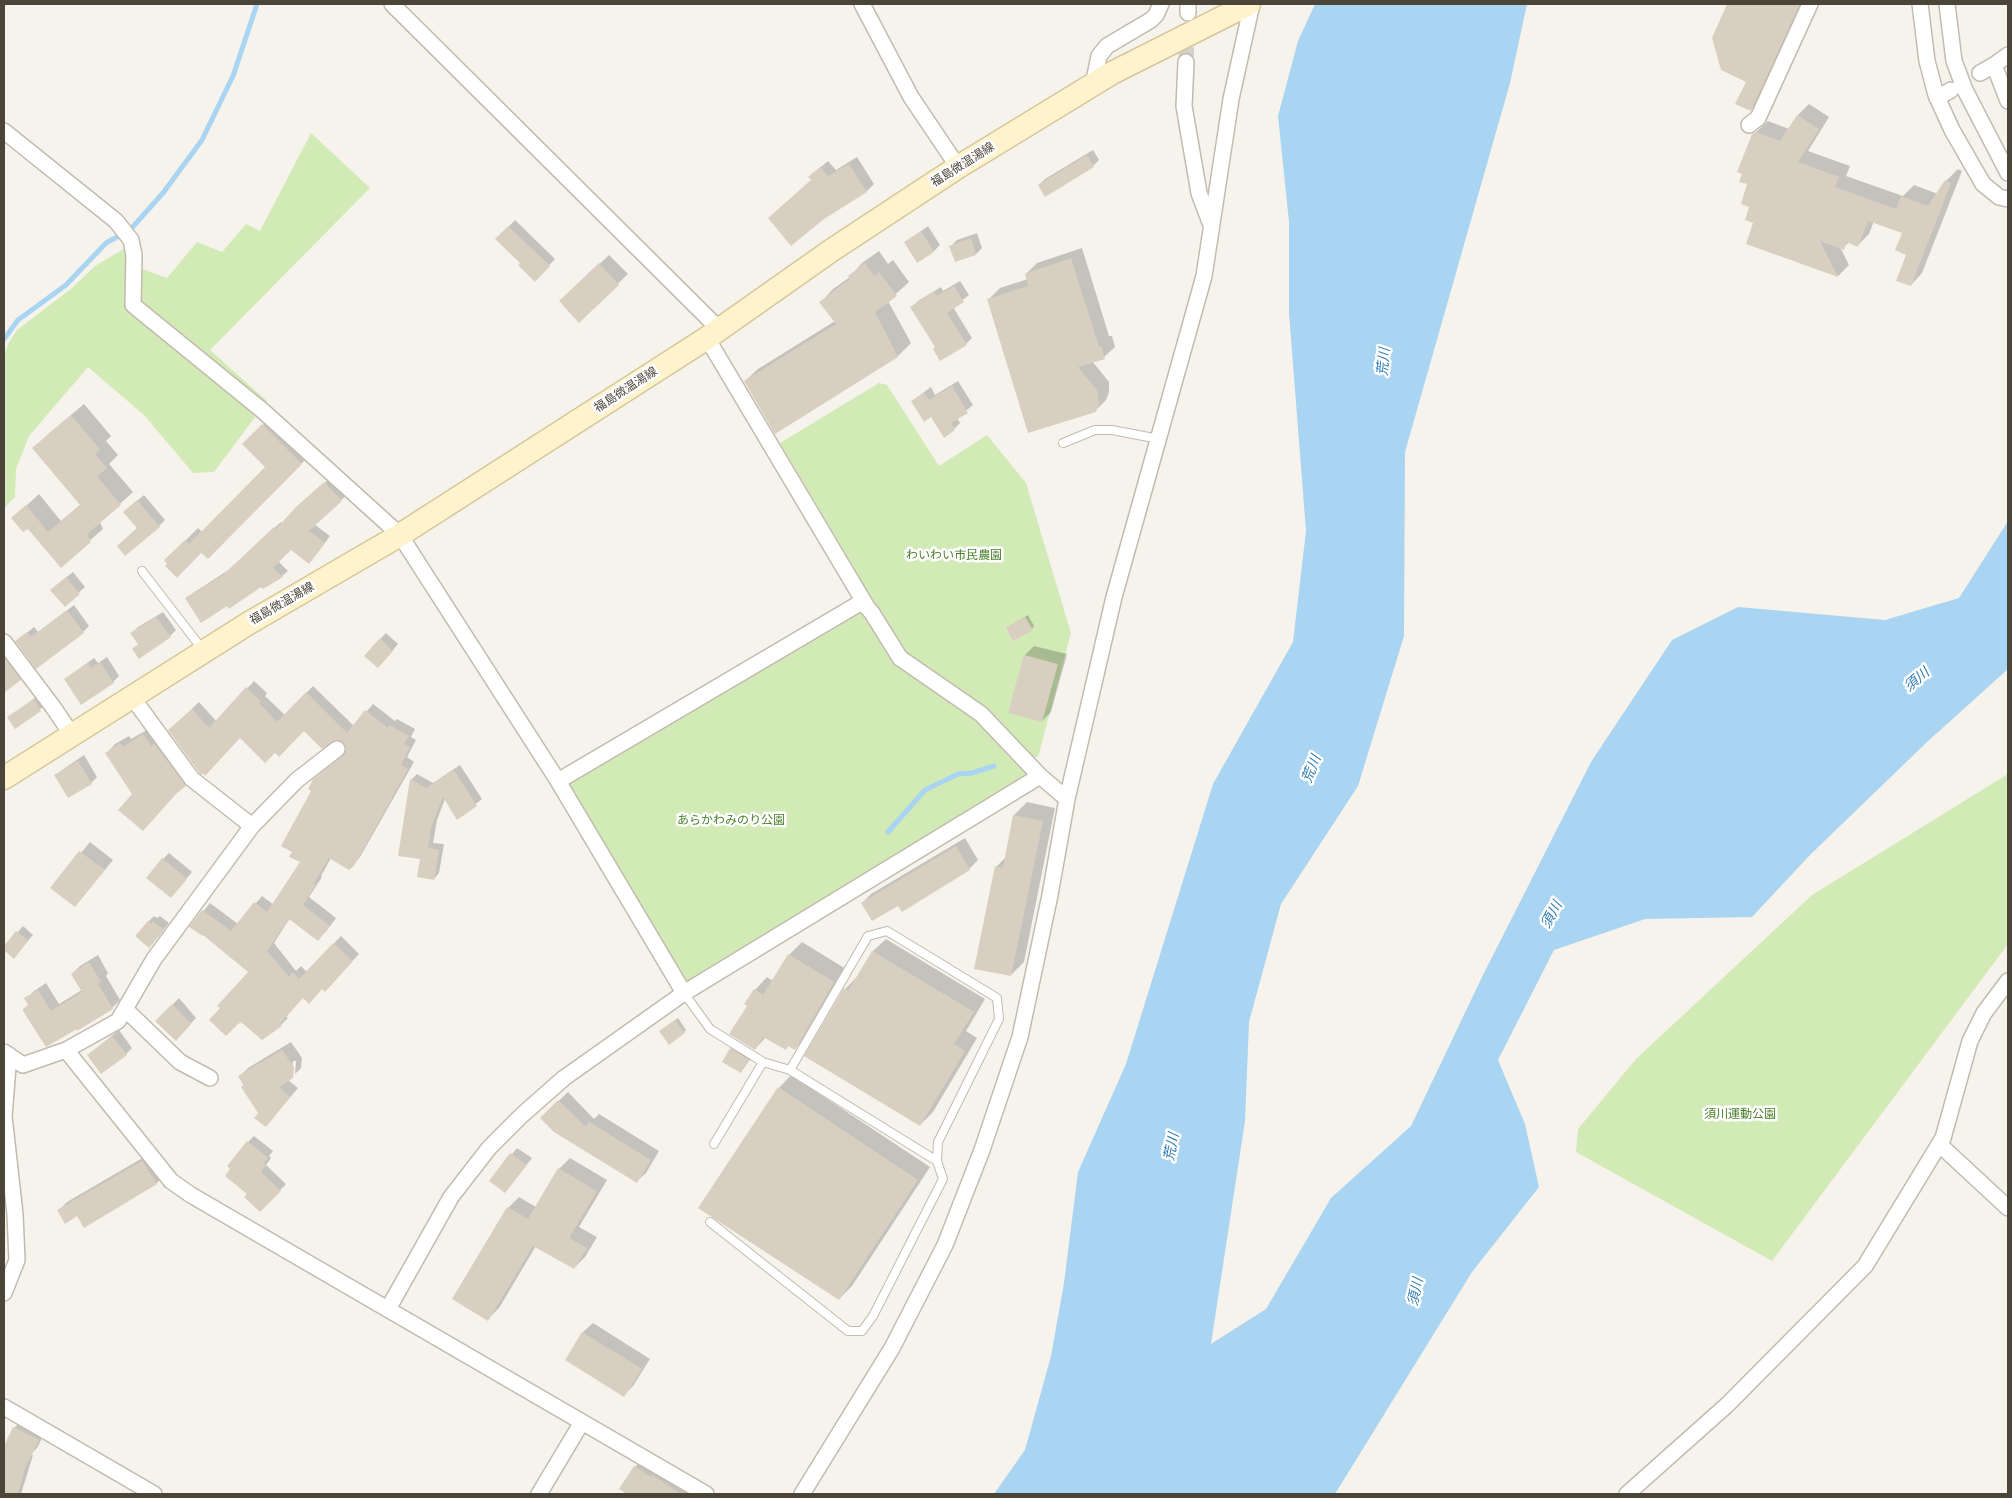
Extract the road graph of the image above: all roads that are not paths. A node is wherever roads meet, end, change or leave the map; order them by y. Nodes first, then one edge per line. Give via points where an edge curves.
1 (392, 4) edge
2 (862, 4) edge
3 (1161, 4) edge
4 (1250, 4) edge
5 (1810, 4) edge
6 (1920, 4) edge
7 (1947, 4) edge
8 (2008, 55) edge
9 (1186, 62) tunnel mouth
10 (1994, 65) junction
11 (1980, 73) dead end
12 (1093, 85) junction
13 (1951, 90) dead end
14 (1937, 98) junction
15 (2008, 101) edge
16 (1749, 125) dead end
17 (4, 131) edge
18 (958, 167) junction
19 (2008, 172) edge
20 (2008, 199) edge
21 (1212, 226) junction
22 (713, 334) junction
23 (1159, 439) junction
24 (1063, 443) dead end
25 (400, 535) junction
26 (142, 571) dead end
27 (868, 607) junction
28 (4, 642) edge
29 (204, 652) junction
30 (132, 698) junction
31 (72, 735) junction
32 (337, 749) dead end
33 (1040, 776) junction
34 (4, 778) edge
35 (558, 781) junction
36 (1067, 799) junction
37 (252, 826) junction
38 (2008, 981) edge
39 (684, 993) junction
40 (125, 1009) junction
41 (66, 1050) junction
42 (6, 1054) edge
43 (763, 1062) junction
44 (790, 1070) junction
45 (210, 1078) dead end
46 (714, 1144) dead end
47 (1939, 1144) junction
48 (937, 1161) junction
49 (2008, 1208) edge
50 (710, 1222) dead end
51 (4, 1293) edge
52 (388, 1309) junction
53 (4, 1409) edge
54 (582, 1422) junction
55 (154, 1494) edge
56 (539, 1494) edge
57 (706, 1494) edge
58 (802, 1494) edge
59 (1627, 1494) edge

1 - 22 street
2 - 18 street via 911,97
3 - 12 street via 1151,20 1107,46 1099,56
4 - 12 main road, 福島微温湯線
4 - 21 street via 1231,99
5 - 16 street via 1758,118
6 - 14 street via 1927,61
7 - 19 street via 1954,61 1965,90
8 - 10 street
9 - 21 street via 1184,106 1199,193
10 - 11 street
10 - 15 street
12 - 18 main road, 福島微温湯線
13 - 14 street
14 - 20 street via 1983,184 1999,197
17 - 25 street via 116,221 131,240 134,255 133,305 263,411
18 - 22 main road, 福島微温湯線
21 - 23 street via 1204,276
22 - 25 main road, 福島微温湯線
22 - 27 street
23 - 24 lane via 1095,430
23 - 36 street via 1114,597
25 - 29 main road, 福島微温湯線
25 - 35 street
26 - 29 lane
27 - 33 street via 900,658 981,714
27 - 35 street via 860,603 842,612
28 - 31 street
29 - 30 main road, 福島微温湯線
30 - 31 main road, 福島微温湯線
30 - 37 street via 192,780
31 - 34 main road, 福島微温湯線
32 - 37 street via 297,780
33 - 36 street
33 - 39 street
35 - 39 street
36 - 58 street via 1020,1038 982,1150 945,1245 897,1339
37 - 40 street via 154,959
38 - 47 street via 1984,1013 1970,1041
39 - 43 lane via 710,1029
39 - 52 street via 564,1078 489,1148 451,1197
40 - 41 street via 118,1021
40 - 45 street via 180,1062
41 - 42 street via 24,1065
41 - 52 street via 171,1181
42 - 51 street via 4,1116 17,1260
43 - 44 lane
43 - 46 lane
44 - 48 lane
44 - 48 lane via 868,936 887,931 997,998 999,1019 938,1142
47 - 49 street
47 - 59 street via 1865,1266 1727,1405
48 - 50 lane via 943,1179 874,1316 862,1330 848,1331
52 - 54 street
53 - 55 street
54 - 56 street
54 - 57 street

